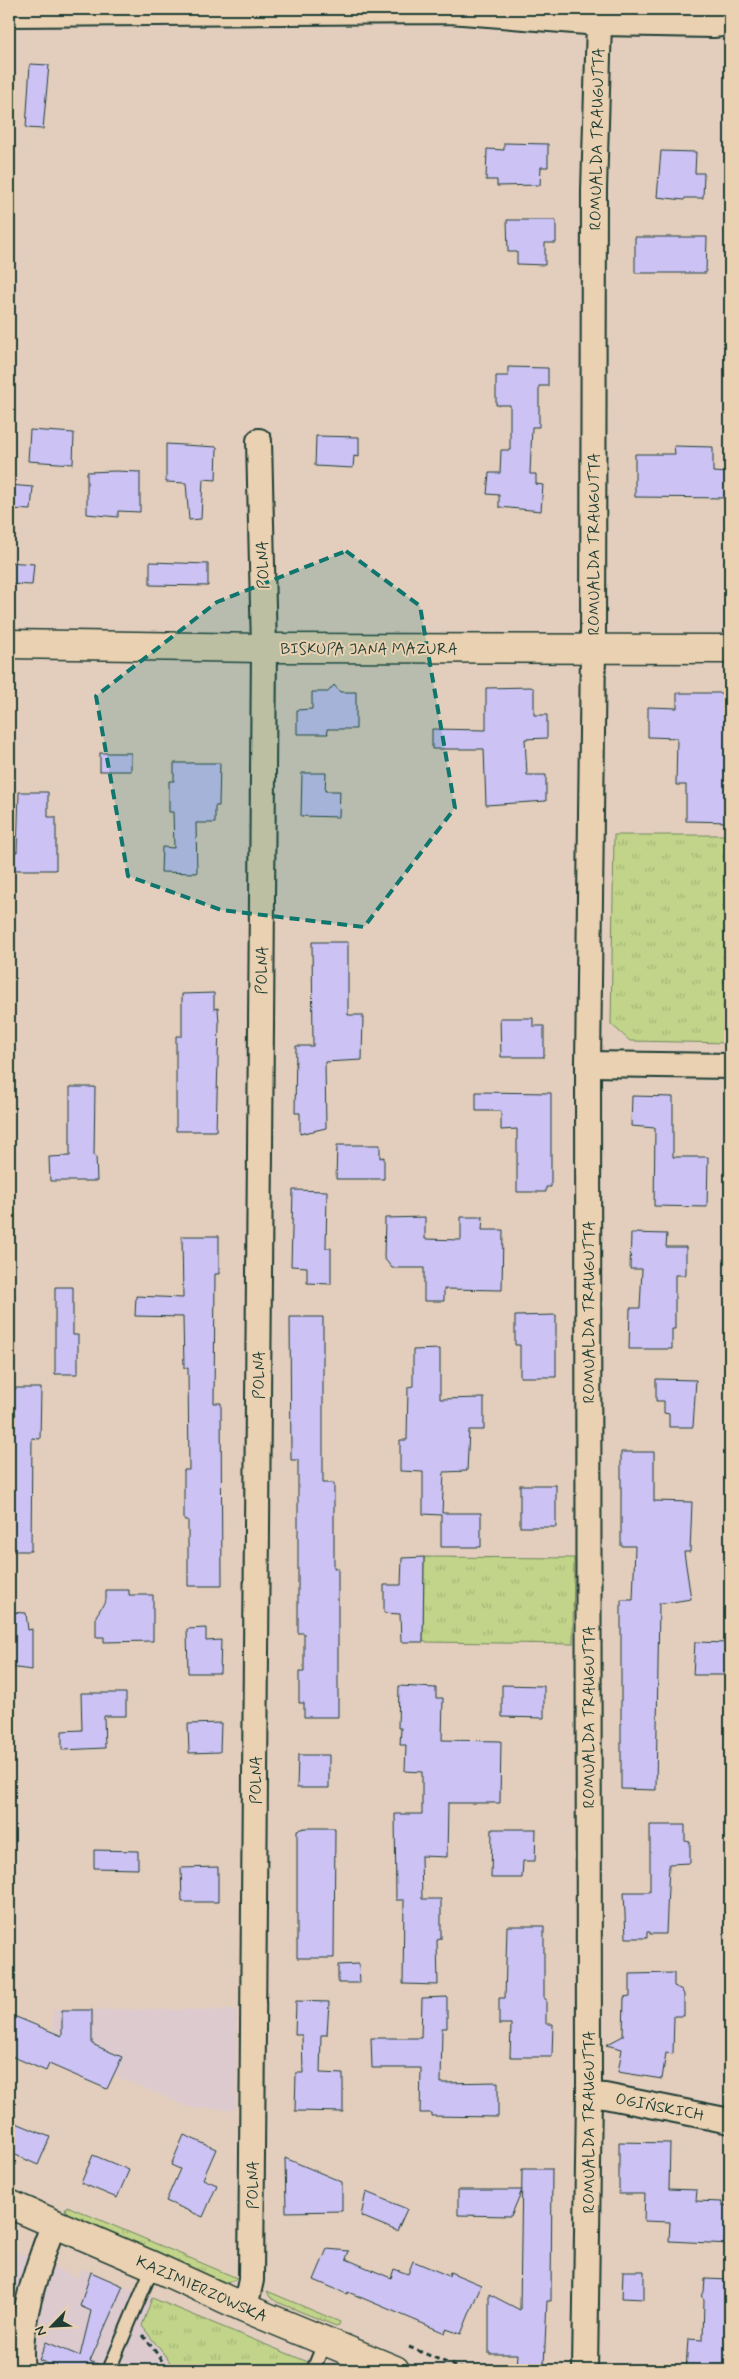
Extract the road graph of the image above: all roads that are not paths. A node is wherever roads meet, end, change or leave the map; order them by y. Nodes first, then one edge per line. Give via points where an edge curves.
1 (225, 11) edge
2 (9, 14) edge
3 (599, 23) junction
4 (730, 23) edge
5 (259, 441) dead end
6 (9, 644) edge
7 (264, 648) junction
8 (592, 649) junction
9 (730, 649) edge
10 (588, 1064) junction
11 (730, 1066) edge
12 (589, 2095) junction
13 (730, 2121) edge
14 (9, 2204) edge
15 (54, 2224) junction
16 (153, 2266) junction
17 (245, 2308) junction
18 (325, 2341) junction
19 (22, 2370) edge
20 (110, 2370) edge
21 (313, 2370) edge
22 (395, 2370) edge
23 (585, 2370) edge

1 - 2 street
1 - 3 street via 450,11
3 - 4 street
3 - 8 street, ROMUALDA TRAUGUTTA via 594,190
5 - 7 street, POLNA
6 - 7 street, BISKUPA JANA MAZURA
7 - 8 street, BISKUPA JANA MAZURA
7 - 17 street, POLNA via 251,2280
8 - 9 street, BISKUPA JANA MAZURA
8 - 10 street, ROMUALDA TRAUGUTTA
10 - 11 street
10 - 12 street, ROMUALDA TRAUGUTTA
12 - 13 street, OGIŃSKICH
12 - 23 street, ROMUALDA TRAUGUTTA
14 - 15 street, KAZIMIERZOWSKA
15 - 16 street, KAZIMIERZOWSKA
15 - 19 street via 33,2278 20,2355
16 - 17 street, KAZIMIERZOWSKA
16 - 20 lane
17 - 18 street, KAZIMIERZOWSKA
18 - 21 lane
18 - 22 street, KAZIMIERZOWSKA

